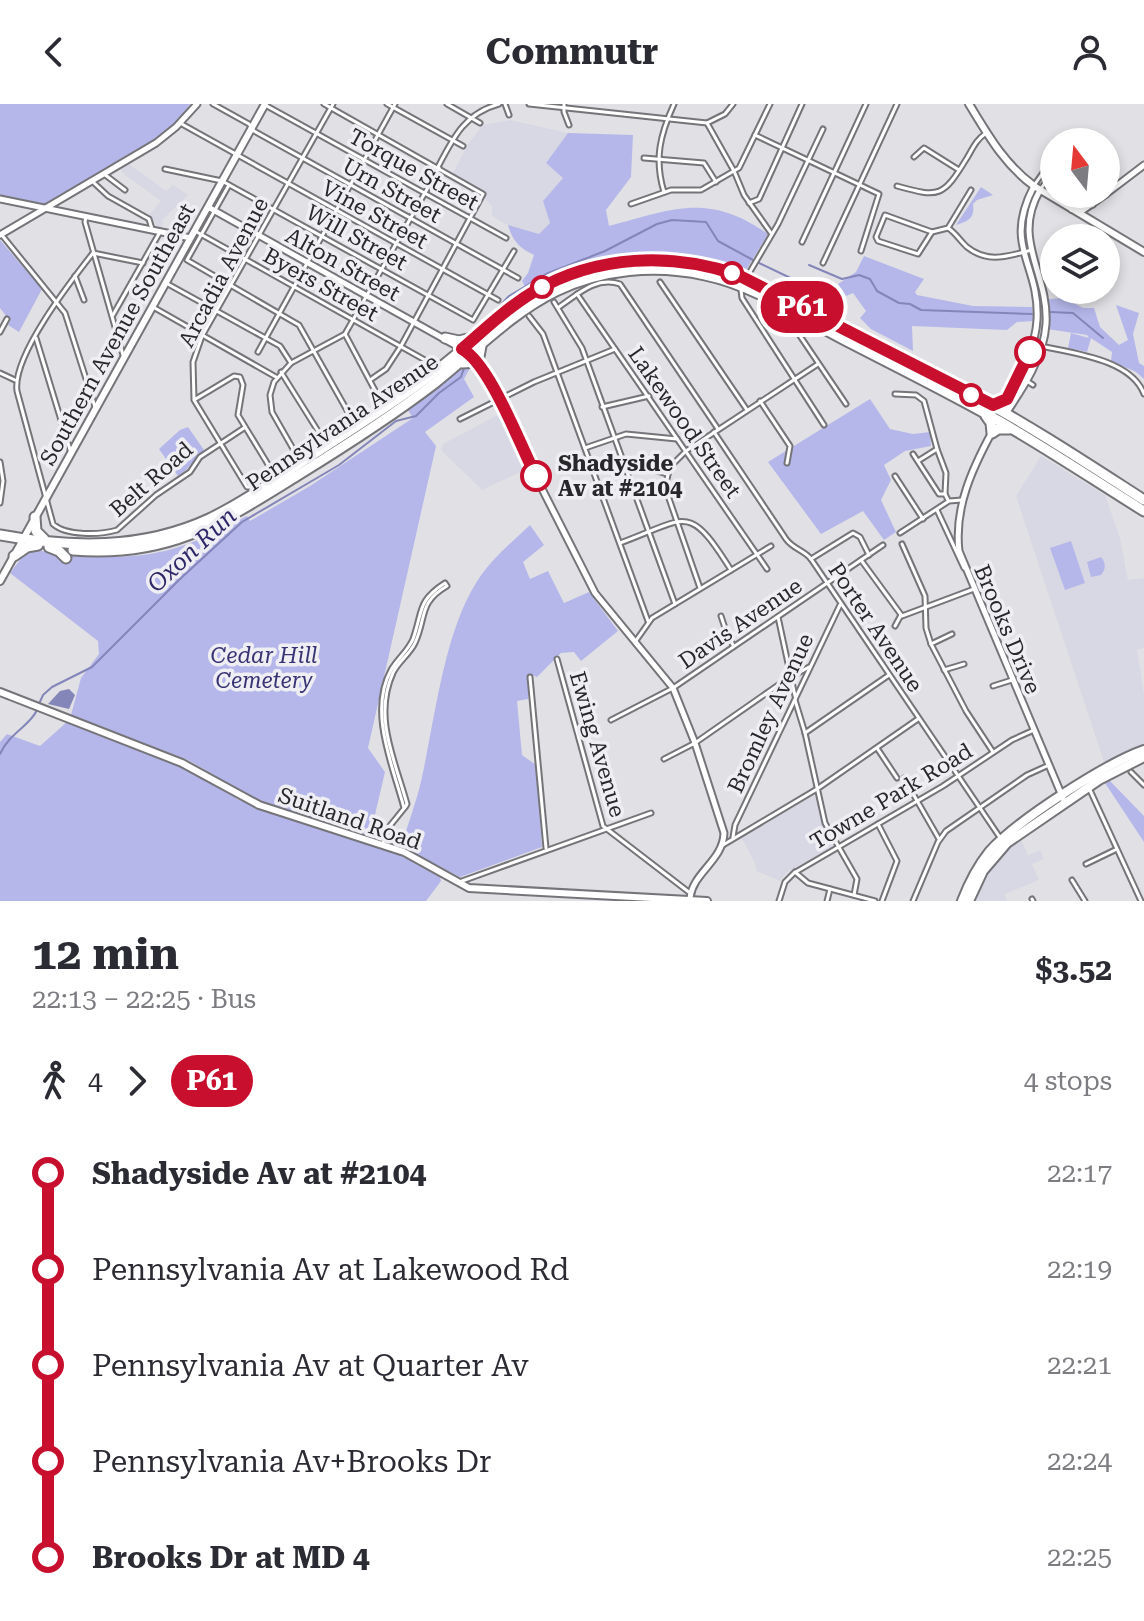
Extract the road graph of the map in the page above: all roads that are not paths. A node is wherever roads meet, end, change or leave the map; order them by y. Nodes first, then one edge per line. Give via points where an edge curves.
1 (194, 104) edge
2 (213, 104) edge
3 (265, 104) edge
4 (324, 104) edge
5 (387, 104) edge
6 (447, 104) edge
7 (499, 104) edge
8 (505, 104) edge
9 (529, 104) edge
10 (674, 104) edge
11 (733, 104) edge
12 (770, 104) edge
13 (802, 104) edge
14 (866, 104) edge
15 (897, 104) edge
16 (969, 104) edge
17 (332, 106) edge
18 (394, 106) edge
19 (564, 106) edge
20 (509, 115) dead end
21 (470, 118) junction
22 (667, 119) junction
23 (180, 123) junction
24 (480, 123) dead end
25 (707, 123) junction
26 (569, 125) dead end
27 (252, 128) junction
28 (823, 129) dead end
29 (986, 133) junction
30 (317, 134) junction
31 (378, 134) junction
32 (755, 135) junction
33 (452, 140) junction
34 (463, 146) dead end
35 (783, 148) junction
36 (237, 155) junction
37 (914, 157) dead end
38 (644, 158) dead end
39 (303, 159) junction
40 (658, 159) junction
41 (364, 160) junction
42 (808, 161) junction
43 (1144, 165) edge
44 (438, 167) junction
45 (165, 169) dead end
46 (959, 170) junction
47 (734, 171) junction
48 (834, 173) junction
49 (104, 174) junction
50 (92, 181) junction
51 (716, 182) junction
52 (226, 183) junction
53 (1040, 183) edge
54 (1120, 183) edge
55 (289, 184) junction
56 (350, 185) junction
57 (859, 185) junction
58 (1040, 185) edge
59 (897, 186) dead end
60 (1037, 188) junction
61 (125, 190) dead end
62 (971, 190) dead end
63 (664, 192) junction
64 (424, 193) junction
65 (0, 199) edge
66 (749, 203) junction
67 (631, 204) dead end
68 (45, 208) junction
69 (211, 208) junction
70 (1083, 208) edge
71 (274, 210) junction
72 (336, 210) junction
73 (1076, 211) junction
74 (86, 216) junction
75 (410, 218) junction
76 (471, 219) junction
77 (948, 228) junction
78 (151, 230) junction
79 (160, 232) junction
80 (932, 232) junction
81 (0, 235) edge
82 (195, 235) junction
83 (259, 235) junction
84 (322, 236) junction
85 (771, 236) junction
86 (506, 238) dead end
87 (802, 242) dead end
88 (396, 244) junction
89 (456, 244) junction
90 (1032, 250) junction
91 (514, 251) dead end
92 (861, 251) dead end
93 (1023, 252) junction
94 (1144, 252) edge
95 (93, 253) junction
96 (246, 260) junction
97 (307, 262) junction
98 (143, 263) junction
99 (823, 263) dead end
100 (382, 269) junction
101 (442, 269) junction
102 (503, 270) junction
103 (75, 276) junction
104 (518, 278) dead end
105 (660, 282) dead end
106 (166, 283) junction
107 (744, 283) junction
108 (231, 286) junction
109 (294, 287) junction
110 (577, 294) junction
111 (367, 295) junction
112 (428, 295) junction
113 (488, 295) junction
114 (84, 300) dead end
115 (498, 300) dead end
116 (56, 301) junction
117 (554, 302) dead end
118 (153, 307) junction
119 (559, 308) junction
120 (217, 311) junction
121 (279, 313) junction
122 (111, 316) junction
123 (529, 316) dead end
124 (7, 319) dead end
125 (353, 320) junction
126 (494, 321) junction
127 (414, 322) junction
128 (792, 324) dead end
129 (0, 332) edge
130 (345, 334) junction
131 (202, 336) junction
132 (36, 338) junction
133 (445, 338) junction
134 (265, 339) junction
135 (1032, 344) junction
136 (401, 346) junction
137 (481, 346) junction
138 (1041, 346) junction
139 (615, 349) junction
140 (315, 350) junction
141 (466, 351) junction
142 (258, 352) dead end
143 (124, 358) junction
144 (586, 360) junction
145 (478, 362) junction
146 (291, 363) junction
147 (459, 364) junction
148 (818, 364) junction
149 (436, 365) junction
150 (281, 372) junction
151 (557, 372) junction
152 (0, 373) edge
153 (1019, 376) junction
154 (276, 377) junction
155 (794, 379) junction
156 (16, 380) junction
157 (370, 380) junction
158 (1026, 381) junction
159 (1033, 385) dead end
160 (895, 394) dead end
161 (1144, 394) edge
162 (649, 396) junction
163 (379, 398) dead end
164 (498, 399) junction
165 (194, 400) junction
166 (760, 401) junction
167 (846, 404) dead end
168 (602, 407) junction
169 (983, 407) junction
170 (96, 408) junction
171 (747, 410) junction
172 (1005, 410) junction
173 (460, 419) dead end
174 (353, 421) dead end
175 (824, 425) dead end
176 (1017, 426) junction
177 (245, 427) junction
178 (716, 431) junction
179 (992, 433) junction
180 (613, 437) junction
181 (323, 439) dead end
182 (677, 439) junction
183 (220, 442) junction
184 (585, 448) junction
185 (937, 449) junction
186 (686, 451) junction
187 (71, 453) junction
188 (296, 454) dead end
189 (913, 454) dead end
190 (918, 461) junction
191 (0, 462) edge
192 (787, 463) dead end
193 (626, 471) junction
194 (667, 474) junction
195 (895, 476) dead end
196 (1, 494) edge
197 (945, 494) junction
198 (47, 497) junction
199 (963, 500) junction
200 (1144, 500) edge
201 (949, 501) junction
202 (0, 503) edge
203 (937, 510) junction
204 (1144, 511) edge
205 (35, 517) junction
206 (923, 519) junction
207 (676, 521) junction
208 (648, 532) junction
209 (900, 533) dead end
210 (0, 535) edge
211 (958, 537) junction
212 (23, 539) junction
213 (950, 539) junction
214 (620, 543) junction
215 (50, 544) junction
216 (902, 544) dead end
217 (38, 545) junction
218 (883, 545) dead end
219 (771, 546) dead end
220 (105, 548) junction
221 (85, 551) junction
222 (757, 554) junction
223 (869, 555) junction
224 (14, 556) junction
225 (811, 559) junction
226 (861, 560) junction
227 (767, 569) dead end
228 (731, 570) junction
229 (965, 570) junction
230 (0, 581) edge
231 (827, 583) junction
232 (446, 585) dead end
233 (700, 588) junction
234 (974, 589) junction
235 (675, 604) junction
236 (841, 604) junction
237 (925, 609) junction
238 (901, 615) junction
239 (721, 616) dead end
240 (778, 617) junction
241 (648, 621) junction
242 (895, 626) dead end
243 (952, 634) dead end
244 (635, 642) junction
245 (931, 644) junction
246 (734, 647) junction
247 (557, 659) dead end
248 (964, 664) dead end
249 (809, 667) junction
250 (944, 670) junction
251 (889, 675) junction
252 (530, 677) dead end
253 (791, 677) junction
254 (1012, 680) junction
255 (993, 686) dead end
256 (673, 688) junction
257 (0, 692) edge
258 (795, 697) junction
259 (919, 719) junction
260 (611, 720) dead end
261 (1034, 730) junction
262 (805, 733) junction
263 (695, 743) junction
264 (877, 748) junction
265 (993, 752) junction
266 (1141, 754) edge
267 (664, 759) dead end
268 (1049, 765) junction
269 (1144, 768) edge
270 (1131, 772) dead end
271 (959, 776) junction
272 (897, 778) dead end
273 (904, 778) dead end
274 (1087, 784) junction
275 (1144, 785) edge
276 (817, 789) junction
277 (1063, 800) junction
278 (918, 801) junction
279 (980, 807) junction
280 (651, 813) dead end
281 (878, 824) junction
282 (605, 829) junction
283 (733, 837) junction
284 (939, 839) junction
285 (1003, 843) junction
286 (382, 845) junction
287 (723, 845) junction
288 (839, 847) junction
289 (546, 849) junction
290 (1117, 849) junction
291 (1086, 864) dead end
292 (795, 872) junction
293 (1072, 880) dead end
294 (459, 884) junction
295 (830, 889) junction
296 (854, 895) junction
297 (690, 896) junction
298 (913, 900) edge
299 (707, 901) edge
300 (779, 901) edge
301 (827, 901) edge
302 (875, 901) edge
303 (882, 901) edge
304 (962, 901) edge
305 (969, 901) edge
306 (1085, 901) edge
307 (1141, 901) edge

1 - 23 street
2 - 27 street, Urn Street
3 - 27 main road, Southern Avenue Southeast
3 - 30 street, Torque Street
4 - 17 street
5 - 18 street
6 - 21 street
7 - 21 street
8 - 20 street
9 - 19 street
10 - 22 street
11 - 25 street
12 - 32 street
13 - 35 street
14 - 48 street
15 - 57 street
16 - 29 main road
17 - 30 street, Arcadia Avenue
17 - 31 street
18 - 31 street
18 - 33 street
19 - 22 street
19 - 26 street
21 - 24 street
21 - 33 street
22 - 25 street
22 - 40 street
23 - 36 street, Vine Street
23 - 49 street
25 - 47 street
27 - 36 main road, Southern Avenue Southeast
27 - 39 street, Urn Street
28 - 42 street
29 - 46 street
29 - 60 main road via 1005,160
30 - 39 street, Arcadia Avenue
30 - 41 street, Torque Street
31 - 41 street
31 - 44 street
32 - 35 street
32 - 47 street via 743,164
33 - 34 street
33 - 44 street
35 - 42 street
35 - 66 street via 759,199
36 - 52 main road, Southern Avenue Southeast
36 - 55 street, Vine Street
37 - 46 street via 924,148
38 - 40 street
39 - 55 street, Arcadia Avenue
39 - 56 street, Urn Street
40 - 51 street via 704,163
40 - 63 street
41 - 56 street
41 - 64 street, Torque Street
42 - 48 street
42 - 85 street
43 - 54 street
44 - 64 street
44 - 76 street via 481,191
45 - 52 street, Will Street
46 - 59 street via 939,193
47 - 51 street
47 - 66 street
48 - 57 street
48 - 87 street
49 - 50 street
49 - 61 street
50 - 68 street
50 - 78 street via 149,219
51 - 63 street via 699,190
52 - 69 main road, Southern Avenue Southeast
52 - 71 street, Will Street
53 - 60 street, Brooks Drive
55 - 71 street, Arcadia Avenue
55 - 72 street, Vine Street
56 - 72 street
56 - 75 street, Urn Street
57 - 92 street via 880,197
57 - 99 street
58 - 60 street, Brooks Drive
60 - 73 main road
60 - 90 street, Brooks Drive via 1028,217
60 - 93 street, Brooks Drive via 1025,203 1020,225
62 - 77 street
63 - 67 street
64 - 75 street
64 - 76 street, Torque Street
65 - 68 street
66 - 85 street
68 - 74 street
68 - 81 street
69 - 82 main road, Southern Avenue Southeast
69 - 83 street, Alton Street
70 - 73 main road
71 - 83 street, Arcadia Avenue
71 - 84 street, Will Street
72 - 84 street
72 - 88 street, Vine Street
73 - 94 main road
74 - 78 street
74 - 95 street
75 - 88 street
75 - 89 street, Urn Street
76 - 86 street, Torque Street
76 - 89 street
77 - 80 street
77 - 93 street via 983,256
78 - 79 street
79 - 82 street
79 - 98 street
80 - 80 street via 885,215 876,237 915,255
81 - 116 street
82 - 96 street, Byers Street
82 - 106 main road, Southern Avenue Southeast
82 - 108 street via 187,260
83 - 96 street, Arcadia Avenue
83 - 97 street, Alton Street
84 - 97 street
84 - 100 street, Will Street
85 - 107 street
88 - 100 street
88 - 101 street, Vine Street
89 - 101 street
89 - 102 street, Urn Street
90 - 93 street
90 - 138 street, Brooks Drive via 1045,303
91 - 102 street
93 - 135 street, Brooks Drive via 1036,301
95 - 98 street
95 - 103 street
95 - 122 street
96 - 108 street, Arcadia Avenue
96 - 109 street, Byers Street
97 - 109 street
97 - 111 street, Alton Street
98 - 122 street
100 - 111 street
100 - 112 street, Will Street
101 - 112 street
101 - 113 street, Vine Street
102 - 104 street, Urn Street
102 - 113 street
103 - 114 street
103 - 116 street
105 - 171 street
106 - 118 main road, Southern Avenue Southeast
106 - 120 street
107 - 126 highway, Pennsylvania Avenue via 713,267 683,261 617,263 549,284
107 - 137 highway, Pennsylvania Avenue via 665,269 598,276 537,302
107 - 155 street via 742,298
107 - 169 highway, Pennsylvania Avenue
108 - 120 street, Arcadia Avenue
108 - 121 street
109 - 121 street
109 - 125 street, Byers Street
110 - 119 street
110 - 139 street, Lakewood Street
110 - 178 street, Porter Avenue via 601,283 622,286
111 - 125 street
111 - 127 street, Alton Street
112 - 113 street, Will Street via 475,319
112 - 127 street
113 - 115 street, Vine Street
116 - 132 street
116 - 170 street via 70,325
117 - 119 street
118 - 131 street
118 - 143 main road, Southern Avenue Southeast
119 - 144 street
120 - 131 street, Arcadia Avenue
120 - 134 street
121 - 134 street
121 - 140 street via 302,328
122 - 143 street
123 - 151 street via 542,331
124 - 129 street
125 - 130 street
125 - 136 street, Byers Street
126 - 133 highway via 469,339
126 - 141 highway, Pennsylvania Avenue
127 - 133 street, Alton Street
127 - 136 street
128 - 148 street
130 - 140 street
130 - 157 street
131 - 154 street
131 - 165 street, Arcadia Avenue via 193,362
132 - 156 street
132 - 187 street
133 - 141 street, Alton Street
133 - 149 highway via 450,352
134 - 142 street
134 - 146 street via 280,346
135 - 138 street
135 - 153 street, Brooks Drive
136 - 149 street, Byers Street
136 - 157 street via 386,369
137 - 141 highway, Pennsylvania Avenue
137 - 145 highway
138 - 158 street, Brooks Drive
138 - 161 street via 1123,368 1139,381
139 - 144 street
139 - 162 street, Lakewood Street
140 - 146 street
140 - 174 street
141 - 145 street, Alton Street
141 - 147 highway, Pennsylvania Avenue
141 - 149 highway, Pennsylvania Avenue
143 - 170 main road, Southern Avenue Southeast
144 - 151 street
144 - 168 street
145 - 147 highway
145 - 164 street, Alton Street
146 - 150 street
147 - 220 highway, Pennsylvania Avenue via 232,517 172,542
148 - 155 street
148 - 167 street
149 - 220 highway, Pennsylvania Avenue via 386,407 223,512 167,535
150 - 154 street
150 - 181 street
151 - 164 street
151 - 184 street
152 - 156 street
153 - 158 street
153 - 172 street, Brooks Drive
154 - 188 street via 272,412
155 - 166 street
155 - 175 street
156 - 198 street
157 - 163 street
158 - 159 street
158 - 172 street, Brooks Drive
160 - 185 street via 923,399
162 - 168 street
162 - 182 street, Lakewood Street
164 - 173 street
164 - 244 street, Alton Street via 595,593
165 - 177 street via 240,377 238,415
165 - 183 street
166 - 171 street
166 - 192 street via 790,446
168 - 180 street
169 - 172 highway, Pennsylvania Avenue
169 - 172 highway via 998,405
169 - 179 highway
170 - 187 main road, Southern Avenue Southeast
171 - 178 street
172 - 176 highway, Pennsylvania Avenue
172 - 176 highway via 1012,412
172 - 179 street, Brooks Drive
176 - 179 highway
176 - 200 highway, Pennsylvania Avenue
176 - 204 highway, Pennsylvania Avenue
177 - 183 street, Belt Road
177 - 183 street via 272,471 260,482 247,487
178 - 186 street
178 - 225 street, Porter Avenue via 786,539
179 - 199 street, Brooks Drive
180 - 182 street
180 - 184 street
180 - 193 street
182 - 186 street, Lakewood Street
183 - 198 street, Belt Road via 113,532 58,529
184 - 214 street
185 - 190 street
185 - 197 street via 947,476
186 - 194 street
186 - 222 street, Lakewood Street
187 - 198 main road, Southern Avenue Southeast
189 - 190 street
190 - 197 street via 939,494
191 - 196 street
193 - 194 street via 646,468
193 - 208 street
194 - 207 street via 666,492
195 - 206 street
196 - 202 street
197 - 201 street
198 - 205 main road, Southern Avenue Southeast
199 - 201 street
199 - 211 street, Brooks Drive
201 - 203 street
203 - 206 street
203 - 213 street
205 - 212 main road, Southern Avenue Southeast
205 - 215 highway via 37,533
206 - 209 street
207 - 208 street
207 - 228 street via 700,527
207 - 233 street
208 - 214 street
208 - 235 street
210 - 212 highway
211 - 213 street
211 - 229 street, Brooks Drive
212 - 215 highway, Pennsylvania Avenue
212 - 217 highway, Pennsylvania Avenue
212 - 224 main road, Southern Avenue Southeast
213 - 229 street
214 - 241 street
215 - 217 highway, Pennsylvania Avenue
215 - 220 highway, Pennsylvania Avenue
215 - 221 highway, Pennsylvania Avenue
215 - 221 highway via 68,559
216 - 237 street via 924,593
217 - 224 highway
218 - 223 street, Davis Avenue
219 - 222 street
220 - 221 highway, Pennsylvania Avenue
222 - 227 street, Lakewood Street
222 - 228 street
223 - 225 street via 853,533
223 - 226 street, Davis Avenue
224 - 230 main road, Southern Avenue Southeast
225 - 231 street, Porter Avenue
226 - 231 street, Davis Avenue
226 - 238 street
228 - 233 street
229 - 234 street, Brooks Drive
231 - 236 street, Porter Avenue
231 - 240 street, Davis Avenue
232 - 286 street via 426,605 415,642 393,674 384,710 407,804
233 - 235 street
234 - 237 street
234 - 254 street, Brooks Drive
235 - 241 street
236 - 249 street, Bromley Avenue
236 - 251 street, Porter Avenue
237 - 238 street
237 - 245 street
238 - 242 street
239 - 246 street
240 - 246 street, Davis Avenue
240 - 253 street
241 - 244 street
243 - 245 street
244 - 256 street, Alton Street
245 - 250 street
246 - 256 street, Davis Avenue
247 - 282 street, Ewing Avenue
248 - 250 street
249 - 253 street
249 - 258 street, Bromley Avenue
250 - 265 street
251 - 259 street, Porter Avenue
251 - 262 street
252 - 289 street
253 - 258 street
253 - 263 street
254 - 255 street
254 - 261 street, Brooks Drive
256 - 260 street, Davis Avenue
256 - 263 street, Alton Street
257 - 286 main road, Suitland Road via 182,763 259,805
258 - 262 street
258 - 283 street, Bromley Avenue
259 - 264 street
259 - 271 street, Porter Avenue
261 - 265 street, Towne Park Road
261 - 268 street, Brooks Drive
262 - 276 street
263 - 267 street
263 - 287 street, Alton Street via 723,827
264 - 272 street
264 - 276 street
265 - 271 street, Towne Park Road
266 - 269 street
266 - 274 main road
268 - 277 street, Brooks Drive
268 - 279 street
270 - 275 street
271 - 278 street, Towne Park Road
271 - 279 street, Porter Avenue
273 - 278 street
274 - 277 main road
274 - 290 street
276 - 283 street
276 - 288 street via 825,823
277 - 285 main road
278 - 281 street, Towne Park Road
278 - 284 street
279 - 284 street
279 - 285 street, Porter Avenue
280 - 282 street
281 - 288 street, Towne Park Road
281 - 303 street via 897,861
282 - 289 street
282 - 297 street, Ewing Avenue
283 - 287 street
284 - 298 street
285 - 304 main road via 980,864
285 - 305 main road
286 - 294 main road, Suitland Road
287 - 297 street
288 - 292 street, Towne Park Road
288 - 296 street via 857,879
289 - 294 street
290 - 291 street
290 - 307 street
292 - 295 street via 808,883
292 - 300 street, Towne Park Road
293 - 306 street
294 - 297 main road, Suitland Road via 485,890
295 - 296 street
295 - 301 street
296 - 302 street
297 - 299 main road, Suitland Road

